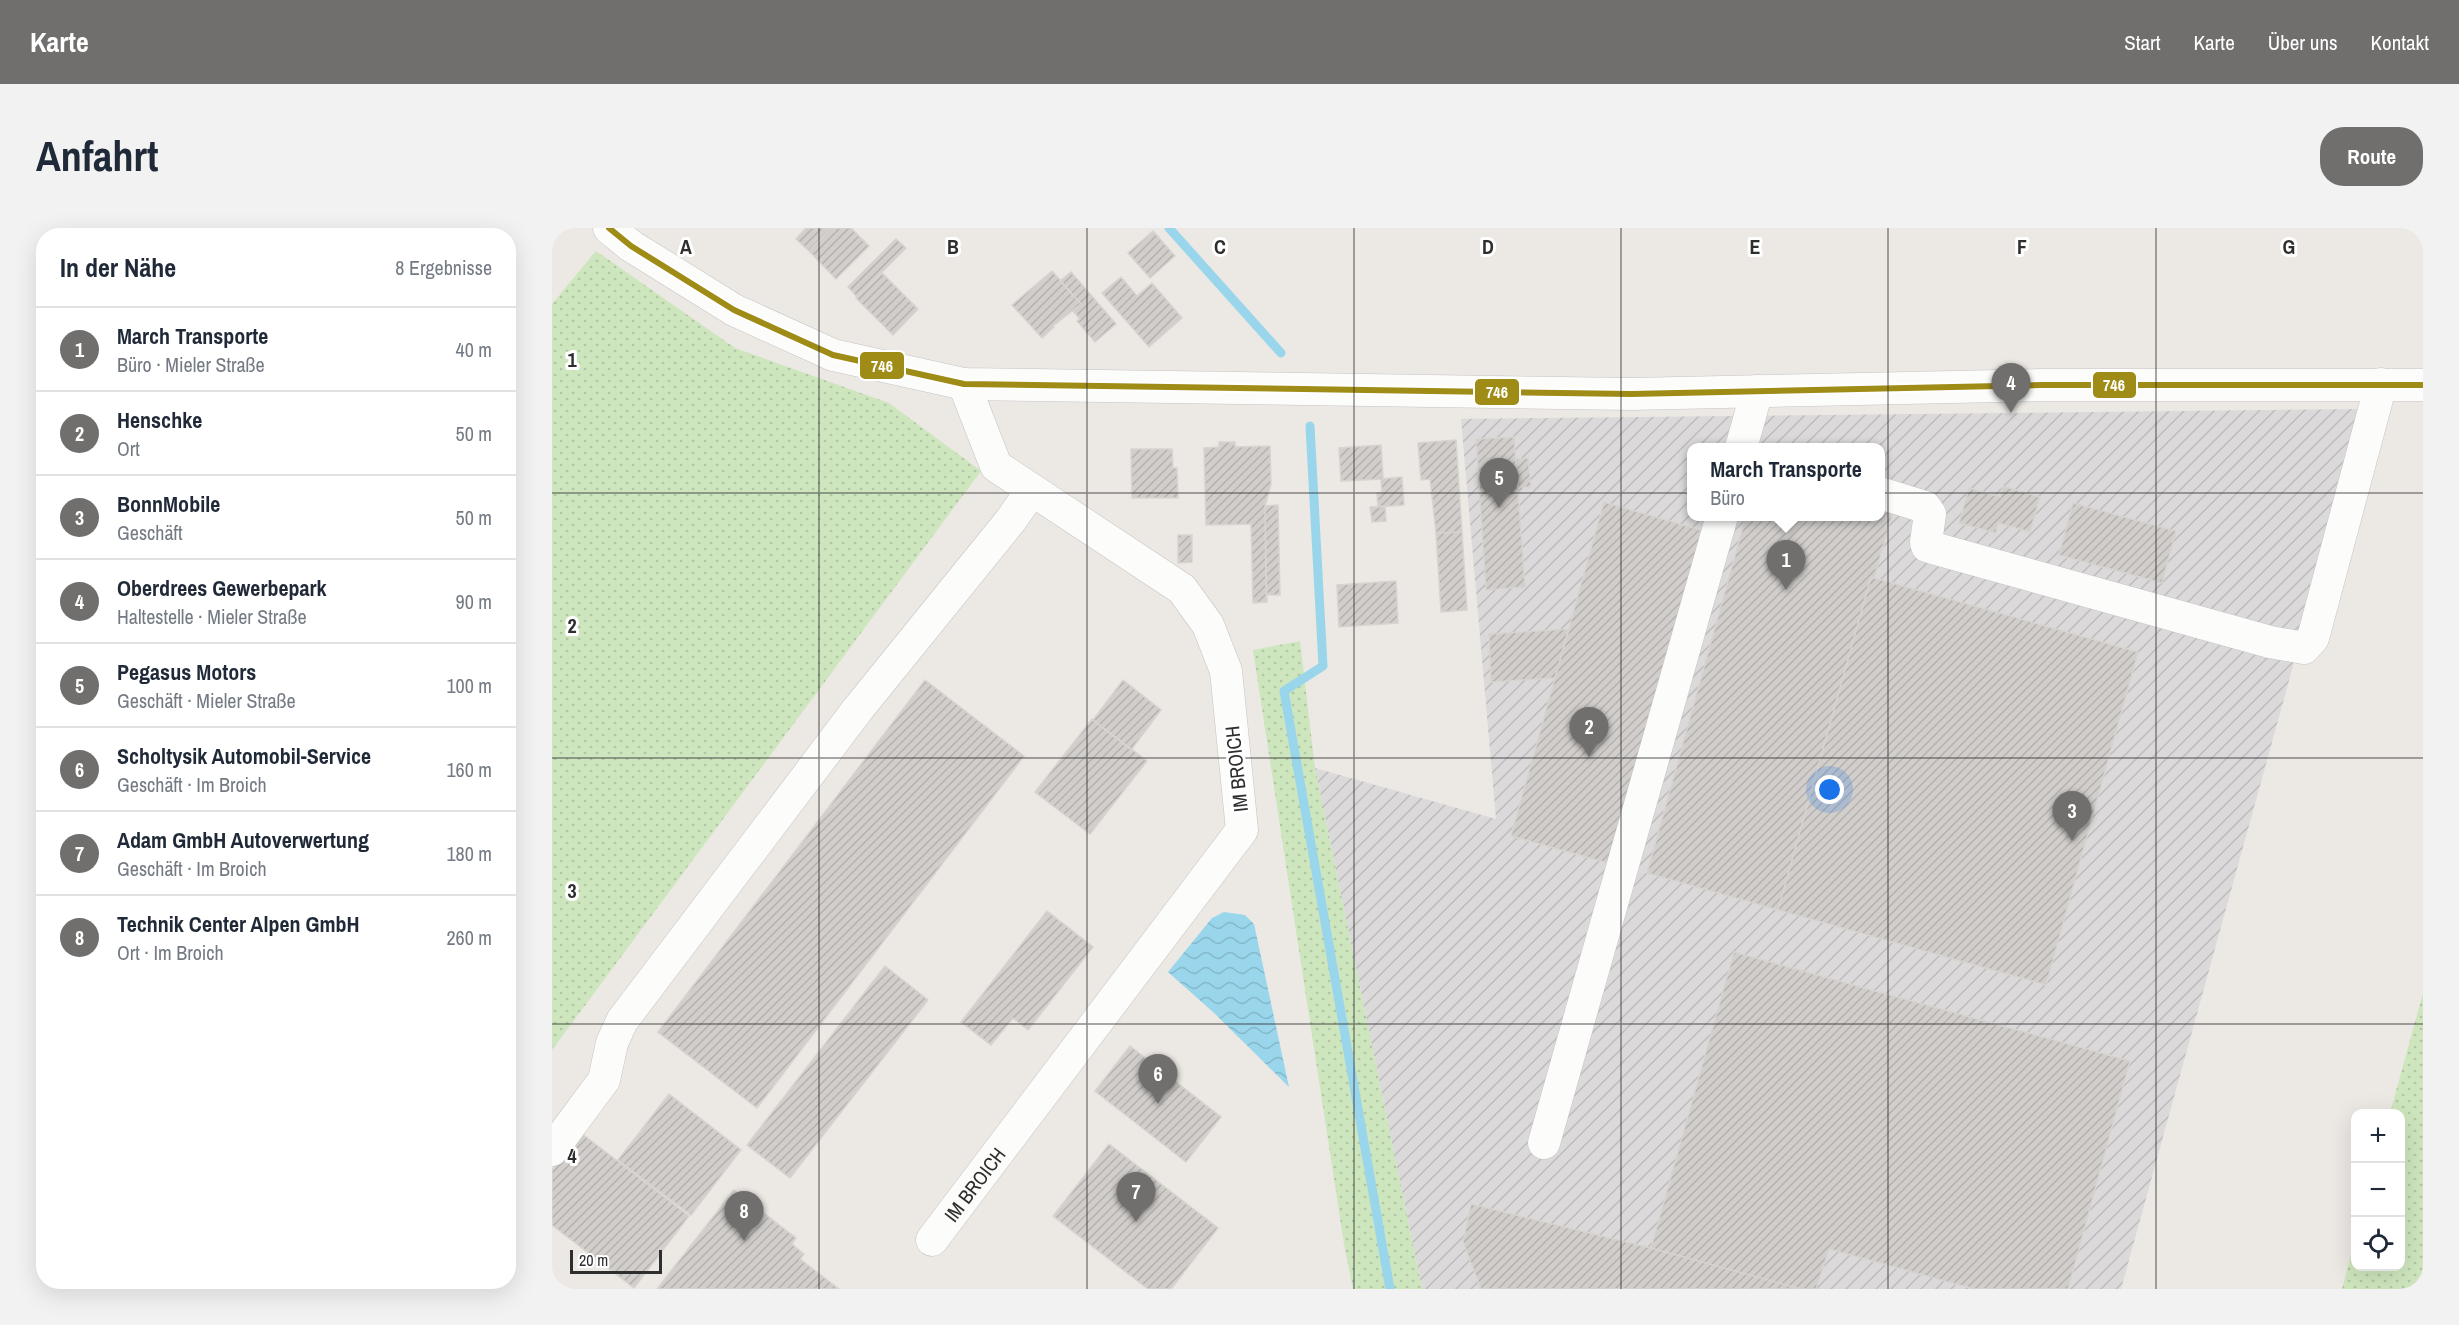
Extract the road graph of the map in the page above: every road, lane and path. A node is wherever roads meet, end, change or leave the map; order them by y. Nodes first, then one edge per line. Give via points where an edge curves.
1 (609, 228) edge
2 (964, 384) junction
3 (2381, 384) junction
4 (2423, 385) edge
5 (1757, 392) junction
6 (1743, 443) edge
7 (1032, 490) junction
8 (1885, 494) edge
9 (1721, 521) edge
10 (1544, 1143) dead end
11 (552, 1150) edge
12 (932, 1240) dead end

1 - 2 street via 734,310 833,355
2 - 5 street via 1630,394
2 - 7 street, IM BROICH via 996,466
3 - 4 street
3 - 5 street
3 - 8 street via 2313,638 2304,648 2259,639 1927,546 1930,514 1925,507
5 - 6 street
7 - 11 street via 858,709 622,1022 612,1043 604,1080
7 - 12 street, IM BROICH via 1182,589 1209,625 1226,671 1242,830
9 - 10 street

